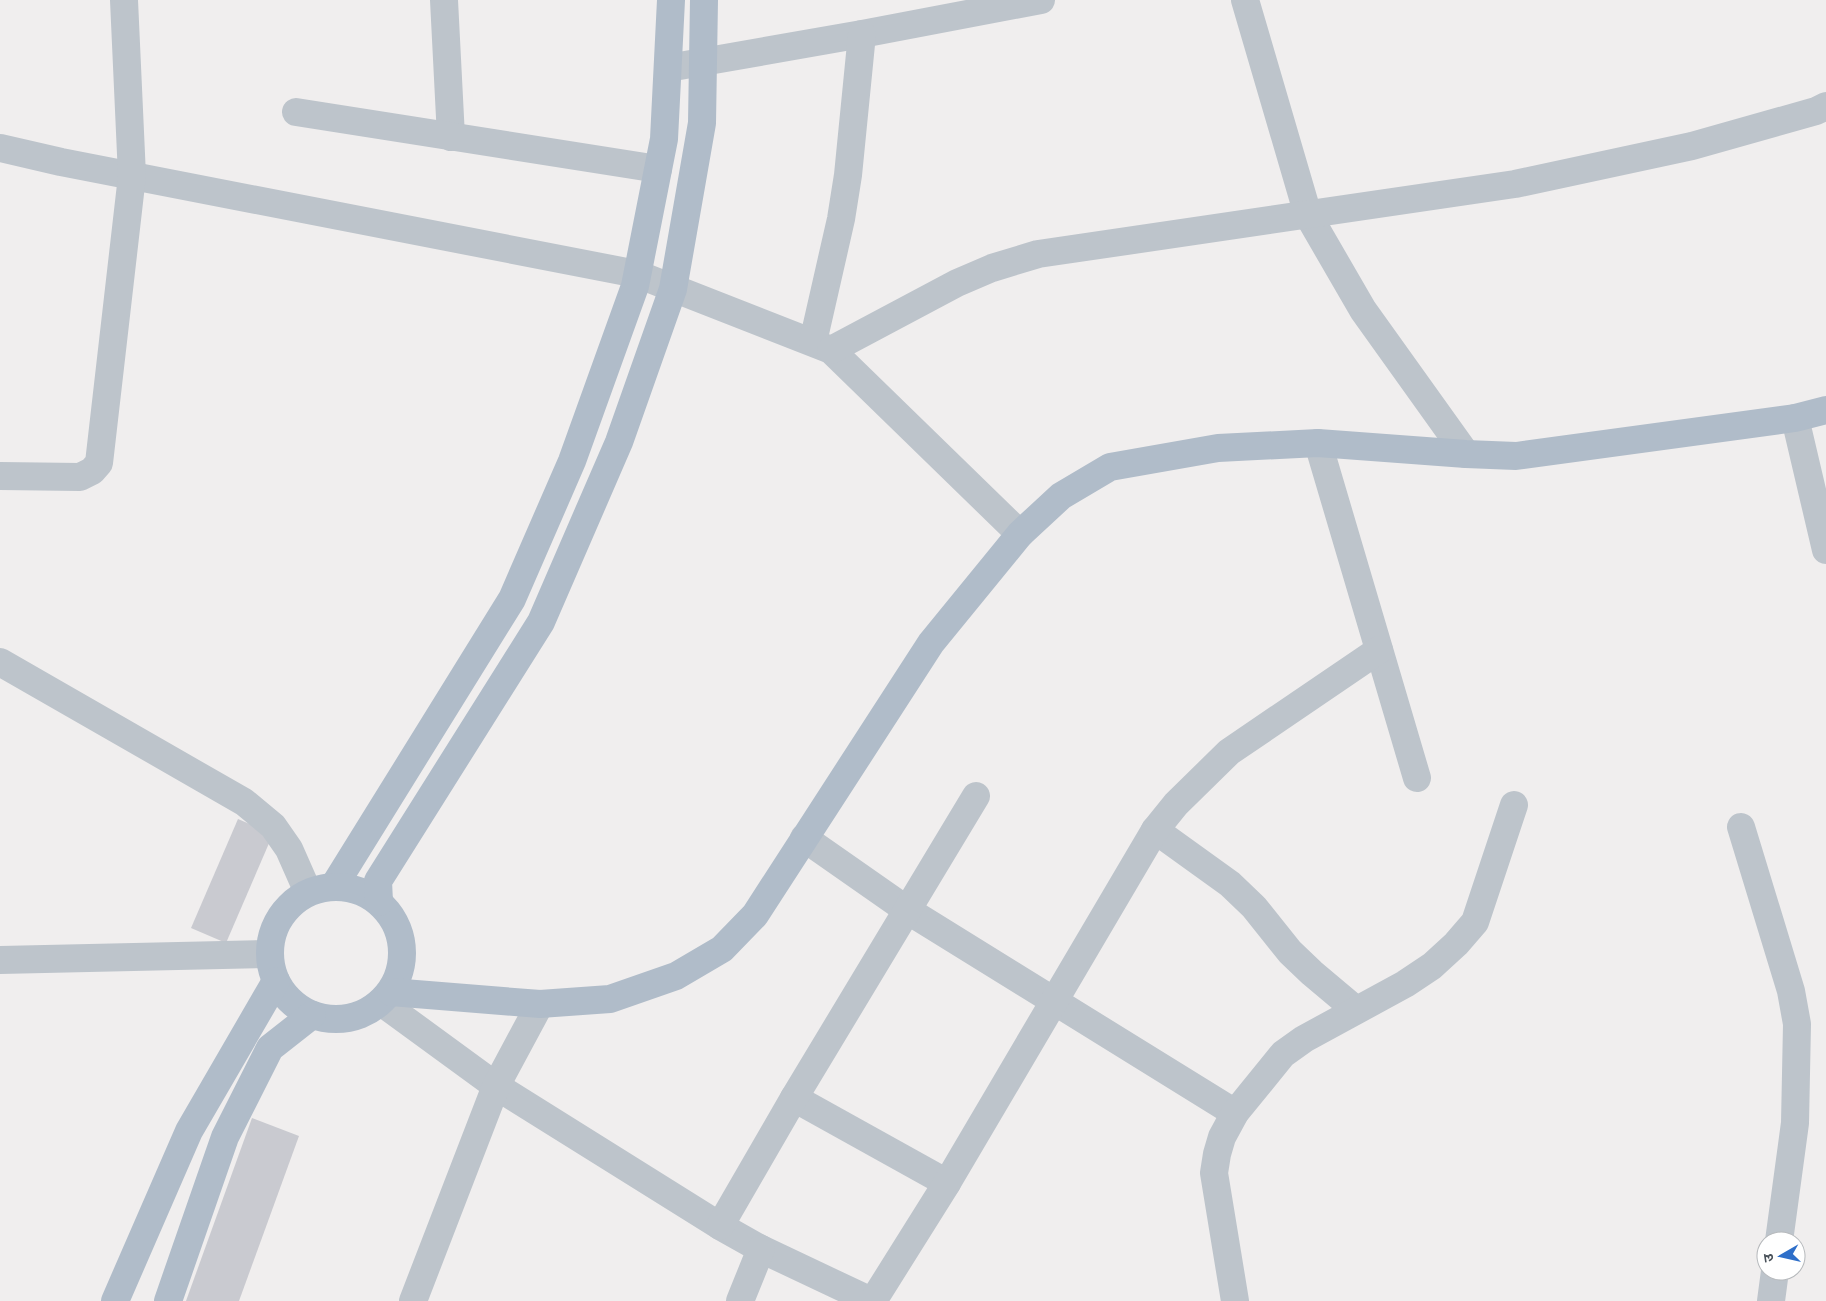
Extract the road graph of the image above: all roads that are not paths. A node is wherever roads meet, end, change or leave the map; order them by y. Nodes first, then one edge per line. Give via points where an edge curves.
1 (124, 0) edge
2 (444, 0) edge
3 (671, 0) edge
4 (704, 0) edge
5 (1041, 0) edge
6 (1245, 0) edge
7 (920, 11) edge
8 (862, 34) junction
9 (703, 62) junction
10 (668, 68) junction
11 (1826, 106) edge
12 (296, 112) dead end
13 (451, 137) junction
14 (0, 148) edge
15 (658, 169) junction
16 (132, 176) junction
17 (1308, 215) junction
18 (637, 274) junction
19 (673, 289) junction
20 (822, 346) junction
21 (1826, 410) edge
22 (1795, 418) junction
23 (1318, 443) junction
24 (1466, 454) junction
25 (0, 476) edge
26 (1020, 534) junction
27 (1826, 550) edge
28 (1379, 650) junction
29 (0, 662) edge
30 (1417, 778) dead end
31 (976, 796) dead end
32 (1514, 805) dead end
33 (1741, 827) dead end
34 (1155, 830) junction
35 (804, 838) junction
36 (334, 886) junction
37 (308, 892) junction
38 (380, 902) junction
39 (907, 910) junction
40 (270, 954) junction
41 (0, 960) edge
42 (276, 980) junction
43 (386, 997) junction
44 (1055, 1001) junction
45 (540, 1004) junction
46 (1356, 1010) junction
47 (312, 1015) junction
48 (496, 1086) junction
49 (794, 1098) junction
50 (1234, 1113) junction
51 (947, 1182) junction
52 (720, 1226) junction
53 (1780, 1231) edge
54 (761, 1249) junction
55 (1774, 1281) edge
56 (115, 1301) edge
57 (168, 1301) edge
58 (413, 1301) edge
59 (740, 1301) edge
60 (872, 1301) edge
61 (1234, 1301) edge
62 (1771, 1301) edge

1 - 16 street
2 - 13 street
3 - 10 main road
4 - 9 main road
5 - 7 street
6 - 17 street
7 - 8 street
8 - 9 street
8 - 20 street via 848,175
9 - 10 street
9 - 19 main road via 702,123
10 - 15 main road via 664,139
11 - 17 street via 1692,146 1515,184
12 - 13 street
13 - 15 street
14 - 16 street
15 - 18 main road
16 - 18 street
16 - 25 street via 99,463 92,472 80,477
17 - 20 street via 1038,254 992,268
17 - 24 street via 1363,310
18 - 19 street
18 - 36 main road via 572,461 512,599
19 - 20 street
19 - 38 main road via 619,442 541,622 378,881
20 - 26 street
21 - 22 main road
22 - 24 main road via 1516,456
22 - 27 street
23 - 24 main road
23 - 26 main road via 1218,448 1110,467 1061,496
23 - 28 street
26 - 35 main road via 931,644
28 - 30 street
28 - 34 street via 1229,752 1176,804
29 - 37 street via 244,802 273,826 289,849
31 - 39 street
32 - 46 street via 1475,922 1432,966
33 - 53 street via 1791,991 1797,1024 1795,1123
34 - 44 street
34 - 46 street via 1230,884 1254,907 1290,952
35 - 39 street
35 - 45 main road via 755,915 722,949 676,976 610,999
36 - 37 main road
36 - 38 main road via 359,890
37 - 40 main road via 282,915 274,930
38 - 43 main road via 397,926 403,951
39 - 44 street
39 - 49 street
40 - 41 street
40 - 42 main road
42 - 47 main road via 291,1002
42 - 56 main road via 189,1131
43 - 45 main road
43 - 47 main road via 363,1014 339,1019
43 - 48 street
44 - 50 street
44 - 51 street
45 - 48 street
46 - 50 street via 1283,1054
47 - 57 main road via 270,1048 225,1137
48 - 52 street
48 - 58 street
49 - 51 street
49 - 52 street
50 - 61 street via 1222,1138 1214,1173
51 - 60 street
52 - 54 street
54 - 59 street
54 - 60 street
55 - 62 street

